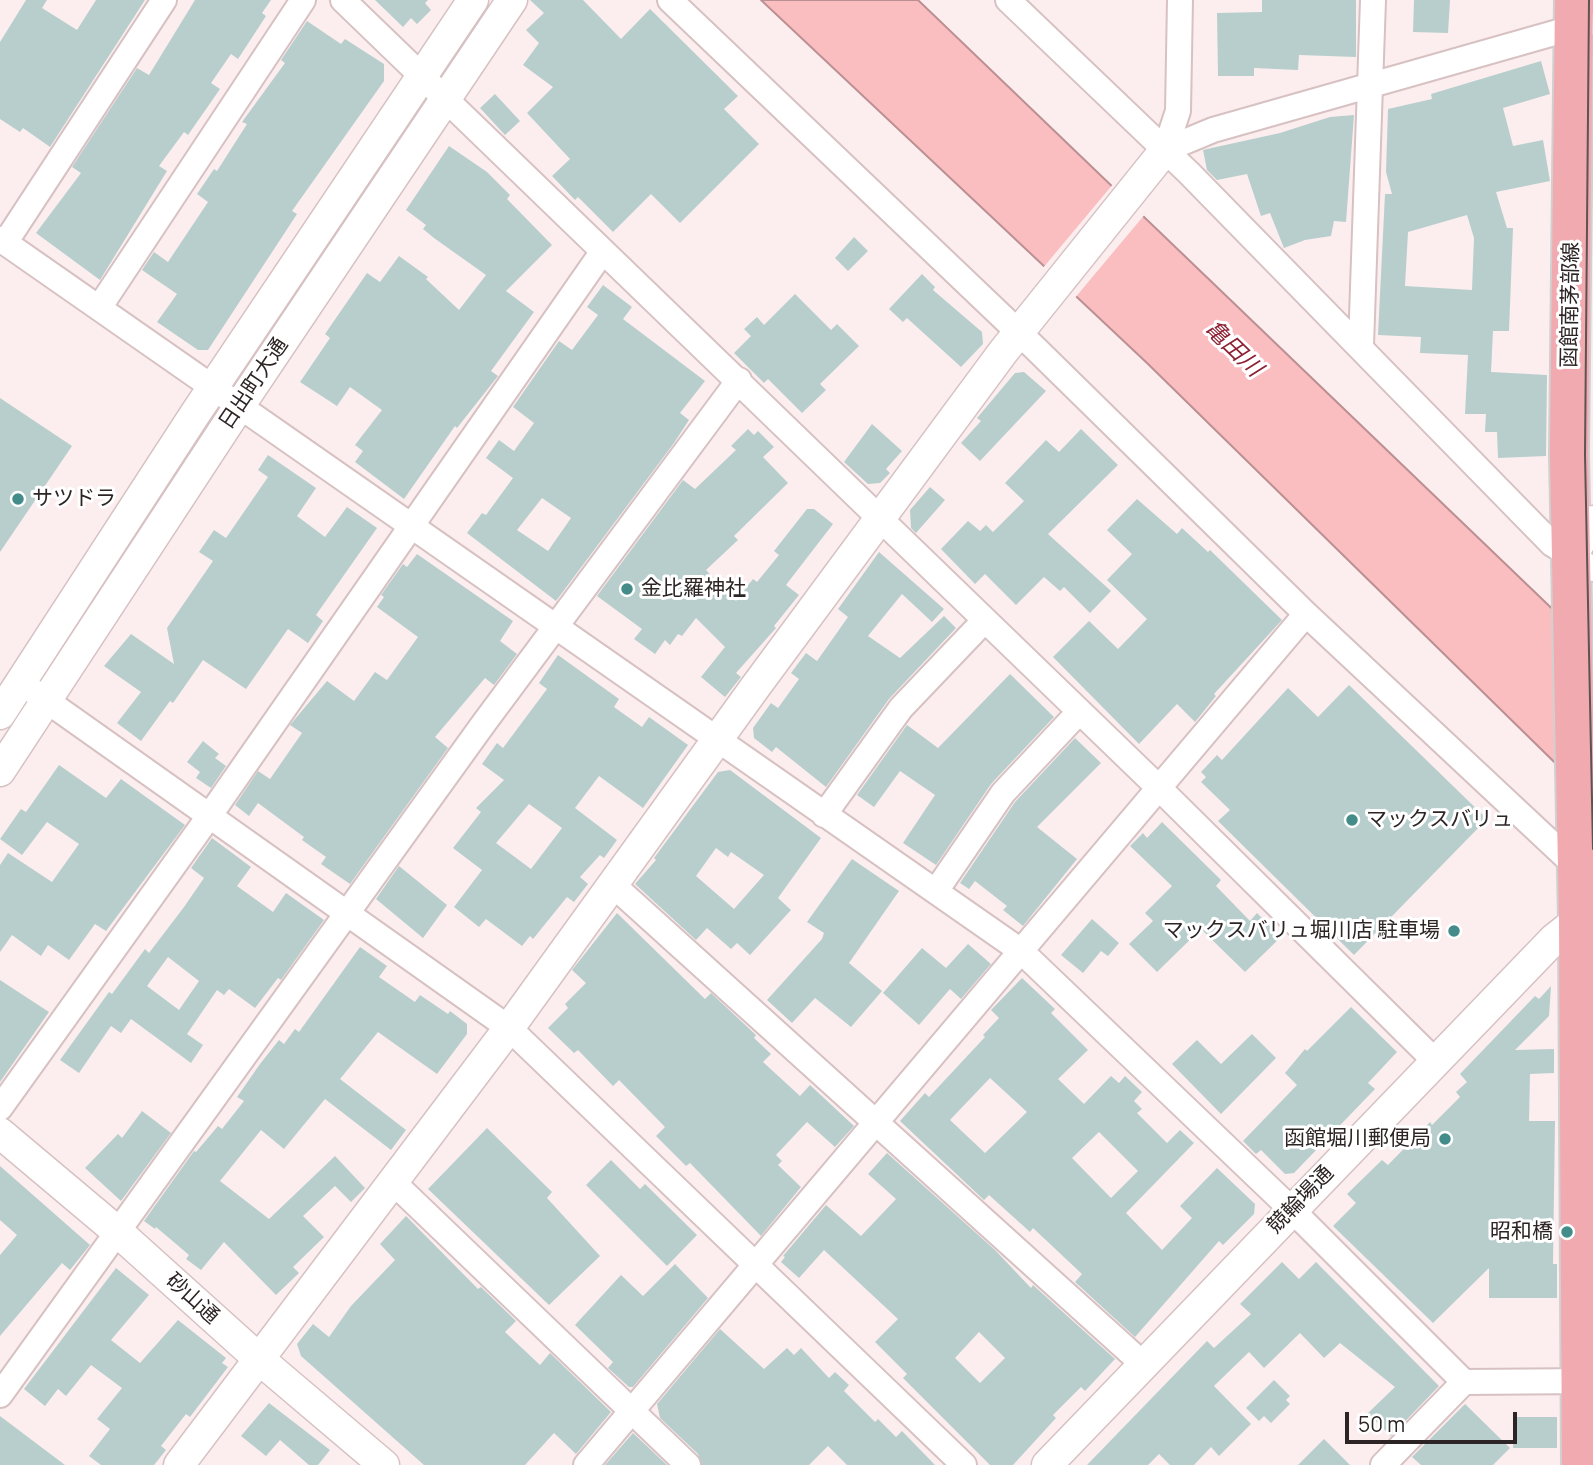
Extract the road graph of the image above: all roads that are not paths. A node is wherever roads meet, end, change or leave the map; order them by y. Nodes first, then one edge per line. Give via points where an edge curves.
1 (164, 0) edge
2 (303, 0) edge
3 (343, 0) edge
4 (473, 0) edge
5 (512, 0) edge
6 (670, 0) edge
7 (1008, 0) edge
8 (1180, 0) edge
9 (1373, 0) edge
10 (1580, 16) edge
11 (423, 75) junction
12 (1370, 87) junction
13 (446, 100) junction
14 (1165, 150) junction
15 (2, 241) edge
16 (603, 251) junction
17 (99, 308) junction
18 (1018, 332) junction
19 (1361, 345) junction
20 (739, 380) junction
21 (214, 386) junction
22 (240, 405) junction
23 (881, 519) junction
24 (1593, 521) edge
25 (410, 527) junction
26 (1582, 563) edge
27 (1306, 614) junction
28 (984, 621) junction
29 (556, 626) junction
30 (21, 682) junction
31 (48, 700) junction
32 (1079, 712) junction
33 (0, 714) edge
34 (717, 740) junction
35 (0, 771) edge
36 (1158, 787) junction
37 (210, 815) junction
38 (824, 816) junction
39 (1585, 874) edge
40 (612, 884) junction
41 (936, 891) junction
42 (347, 914) junction
43 (1586, 918) edge
44 (1021, 951) junction
45 (509, 1028) junction
46 (1435, 1061) junction
47 (0, 1108) edge
48 (878, 1122) junction
49 (0, 1133) edge
50 (392, 1181) junction
51 (1291, 1209) junction
52 (119, 1233) junction
53 (757, 1265) junction
54 (258, 1359) junction
55 (1143, 1364) junction
56 (1587, 1381) edge
57 (1464, 1382) junction
58 (0, 1395) edge
59 (632, 1411) junction
60 (179, 1465) edge
61 (384, 1465) edge
62 (586, 1465) edge
63 (688, 1465) edge
64 (964, 1465) edge
65 (1046, 1465) edge
66 (1383, 1465) edge
67 (1581, 1465) edge

1 - 15 street
2 - 17 street
3 - 11 street
4 - 11 street, 日出町大通
5 - 13 street, 日出町大通
6 - 18 street
7 - 14 street
8 - 14 street via 1178,111
9 - 12 street
10 - 12 street
10 - 26 main road, 函館南茅部線
11 - 13 street
11 - 21 street, 日出町大通
12 - 14 street via 1213,130
12 - 19 street
13 - 16 street
13 - 22 street, 日出町大通
14 - 18 street
14 - 19 street
15 - 17 street
16 - 20 street
16 - 25 street
17 - 21 street
18 - 23 street
18 - 27 street
19 - 26 street via 1552,544
20 - 23 street
20 - 29 street
21 - 22 street
21 - 30 street, 日出町大通
22 - 25 street
22 - 31 street, 日出町大通
23 - 28 street
23 - 34 street
24 - 26 street
25 - 29 street
25 - 37 street
26 - 39 main road, 函館南茅部線 via 1572,610 1576,800
27 - 36 street
27 - 39 street
28 - 32 street
28 - 38 street via 901,708
29 - 34 street
29 - 42 street
30 - 31 street
30 - 33 street, 日出町大通
31 - 35 street, 日出町大通
31 - 37 street
32 - 36 street
32 - 41 street via 1003,793
34 - 38 street
34 - 40 street
36 - 44 street
36 - 46 street
37 - 42 street
37 - 47 street
38 - 41 street
39 - 43 main road, 函館南茅部線
40 - 45 street
40 - 48 street
41 - 44 street
42 - 45 street
42 - 52 street
43 - 46 street, 競輪場通 via 1554,939
43 - 56 main road, 函館南茅部線
44 - 48 street
44 - 51 street
45 - 50 street
45 - 53 street
46 - 51 street, 競輪場通
48 - 53 street
48 - 55 street
49 - 52 street, 砂山通
50 - 54 street
50 - 59 street
51 - 55 street, 競輪場通
51 - 57 street
52 - 54 street, 砂山通
52 - 58 street
53 - 59 street
53 - 64 street
54 - 60 street
54 - 61 street, 砂山通
55 - 65 street, 競輪場通
56 - 57 street
56 - 67 main road, 函館南茅部線
57 - 66 street
59 - 62 street
59 - 63 street

